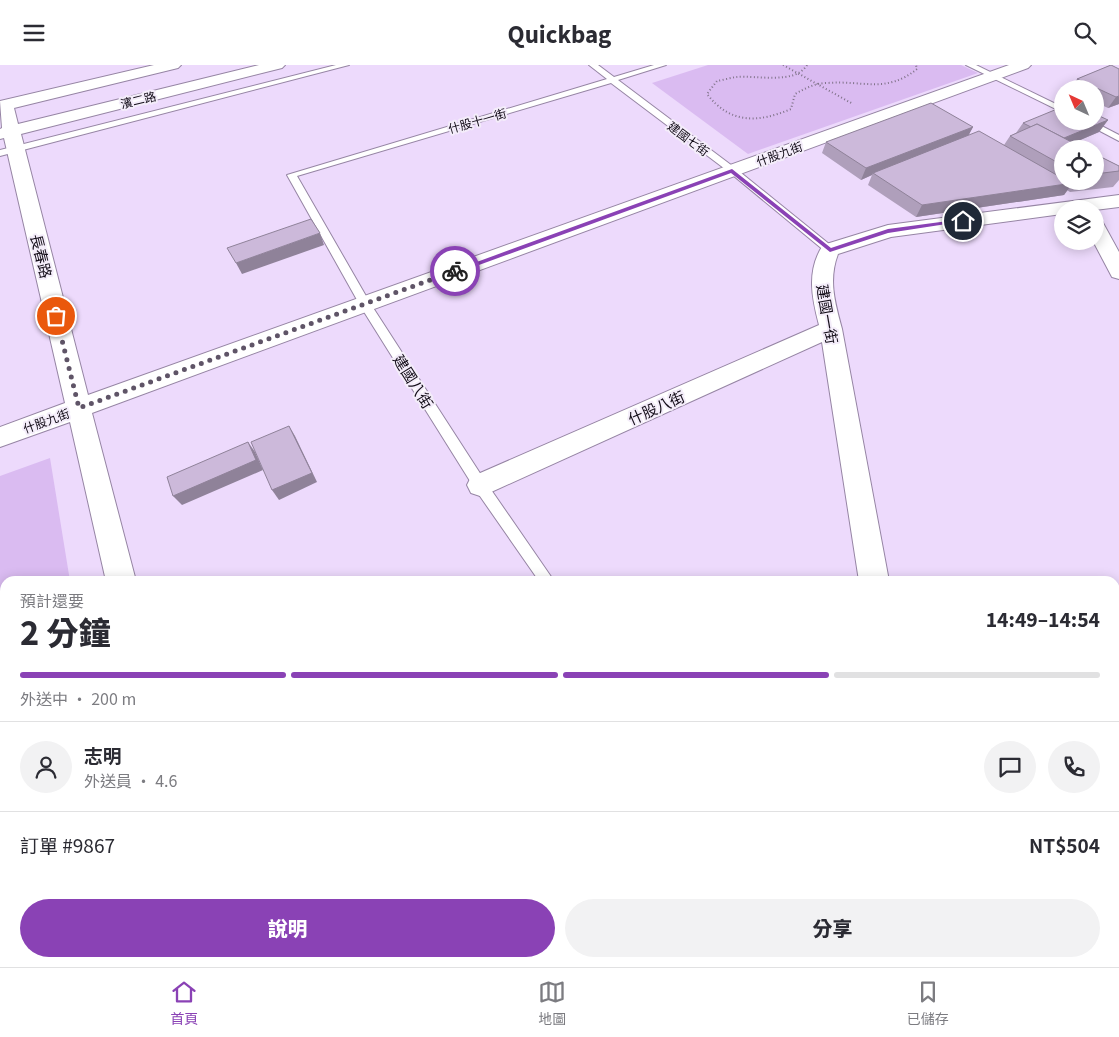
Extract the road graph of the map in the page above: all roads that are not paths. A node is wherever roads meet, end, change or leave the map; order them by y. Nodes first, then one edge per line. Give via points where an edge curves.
1 (174, 65) edge
2 (222, 65) edge
3 (277, 65) edge
4 (345, 65) edge
5 (593, 65) edge
6 (662, 65) edge
7 (970, 65) edge
8 (1022, 65) edge
9 (992, 76) junction
10 (612, 80) junction
11 (1054, 106) edge
12 (5, 126) edge
13 (1103, 130) edge
14 (1119, 138) edge
15 (732, 171) junction
16 (292, 175) joint
17 (1119, 201) edge
18 (1104, 204) edge
19 (1054, 211) edge
20 (1104, 243) edge
21 (830, 250) junction
22 (1119, 273) edge
23 (365, 304) junction
24 (831, 329) junction
25 (79, 408) junction
26 (0, 437) edge
27 (480, 485) junction
28 (120, 576) edge
29 (544, 576) edge
30 (873, 576) edge

1 - 12 street, 濱二路
2 - 12 street
3 - 12 street, 濱二路
4 - 12 lane
5 - 10 lane, 建國七街
6 - 10 lane, 什股十一街
7 - 9 lane
8 - 9 street, 什股九街
9 - 11 lane
9 - 15 street, 什股九街
10 - 15 lane, 建國七街
10 - 16 lane, 什股十一街
12 - 25 street, 長春路
13 - 14 lane
15 - 21 lane, 建國七街
15 - 23 street, 什股九街
16 - 23 lane, 建國八街
17 - 18 street
19 - 21 street via 888,231
20 - 22 street
21 - 24 street, 建國一街 via 822,267 821,291
23 - 25 street, 什股九街
23 - 27 lane, 建國八街
24 - 27 street, 什股八街
24 - 30 street, 建國一街
25 - 26 street, 什股九街
25 - 28 street, 長春路
27 - 29 lane, 建國八街

